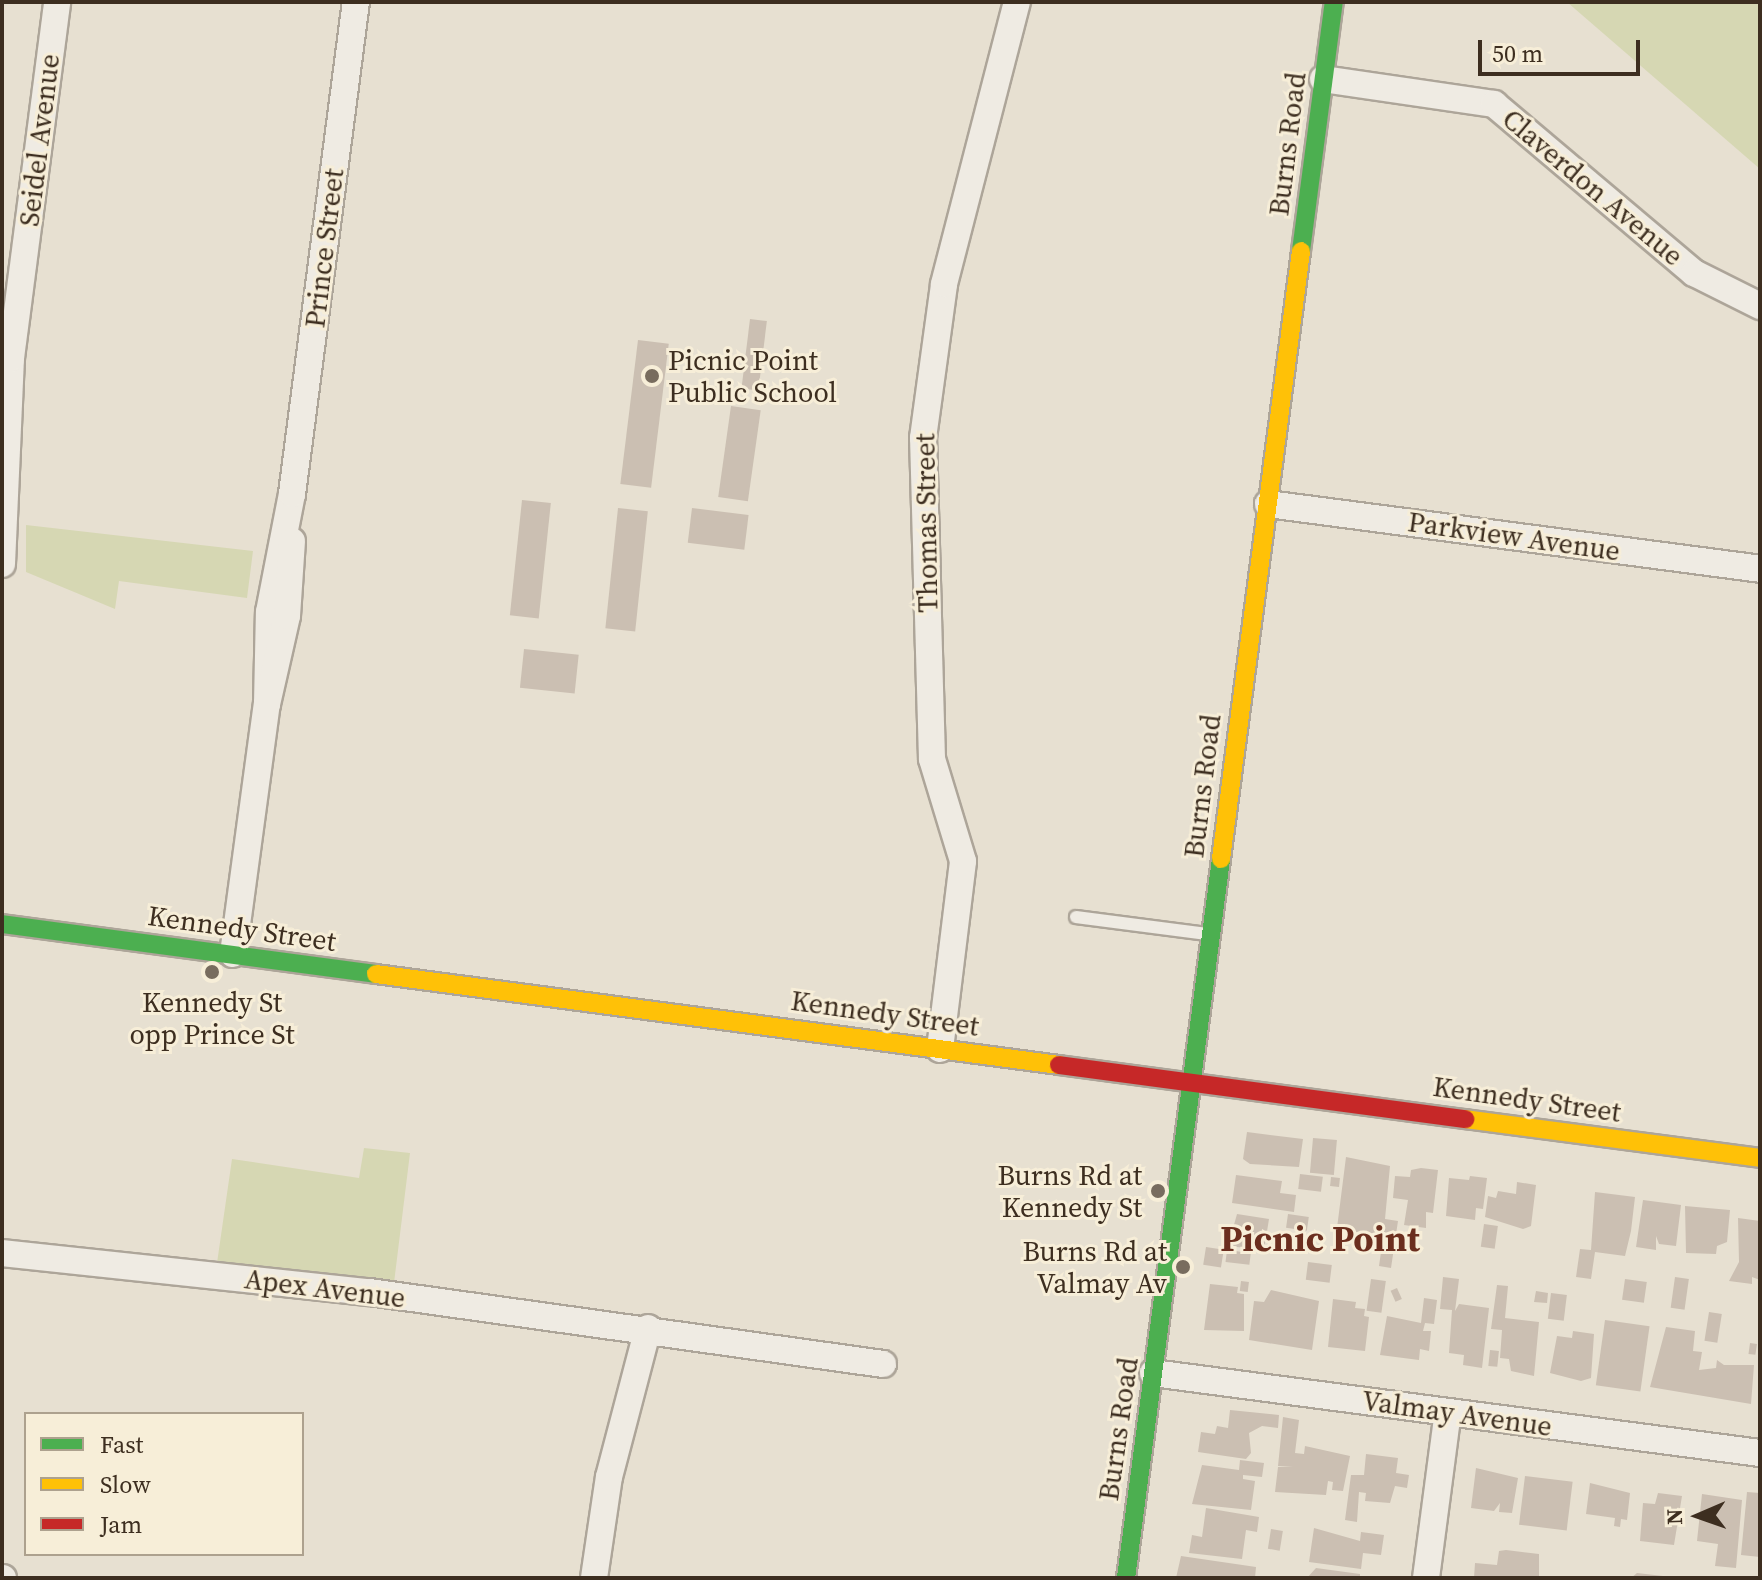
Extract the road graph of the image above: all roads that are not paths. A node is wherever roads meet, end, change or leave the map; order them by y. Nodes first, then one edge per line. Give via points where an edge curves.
1 (57, 2) edge
2 (356, 2) edge
3 (1017, 2) edge
4 (1334, 2) edge
5 (1323, 79) junction
6 (1760, 306) edge
7 (1268, 504) junction
8 (2, 564) edge
9 (1760, 569) edge
10 (1076, 917) dead end
11 (2, 924) edge
12 (1211, 934) junction
13 (233, 954) junction
14 (940, 1049) junction
15 (1192, 1083) junction
16 (1760, 1158) edge
17 (2, 1253) edge
18 (648, 1328) junction
19 (883, 1364) dead end
20 (1153, 1373) junction
21 (1448, 1412) junction
22 (1760, 1453) edge
23 (594, 1578) edge
24 (1126, 1578) edge
25 (1426, 1578) edge

1 - 8 street, Seidel Avenue via 13,346
2 - 13 street, Prince Street via 292,494 292,581 267,704
3 - 14 street, Thomas Street via 944,284 923,438 932,759 963,861
4 - 5 street, Burns Road
5 - 6 street, Claverdon Avenue via 1494,104 1694,273
5 - 7 street, Burns Road
7 - 9 street, Parkview Avenue
7 - 12 street, Burns Road
10 - 12 lane
11 - 13 street, Kennedy Street
12 - 15 street, Burns Road
13 - 14 street, Kennedy Street
14 - 15 street, Kennedy Street
15 - 16 street, Kennedy Street
15 - 20 street, Burns Road
17 - 18 street, Apex Avenue
18 - 19 street, Apex Avenue
18 - 23 street via 609,1477
20 - 21 street, Valmay Avenue
20 - 24 street, Burns Road
21 - 22 street, Valmay Avenue
21 - 25 street

